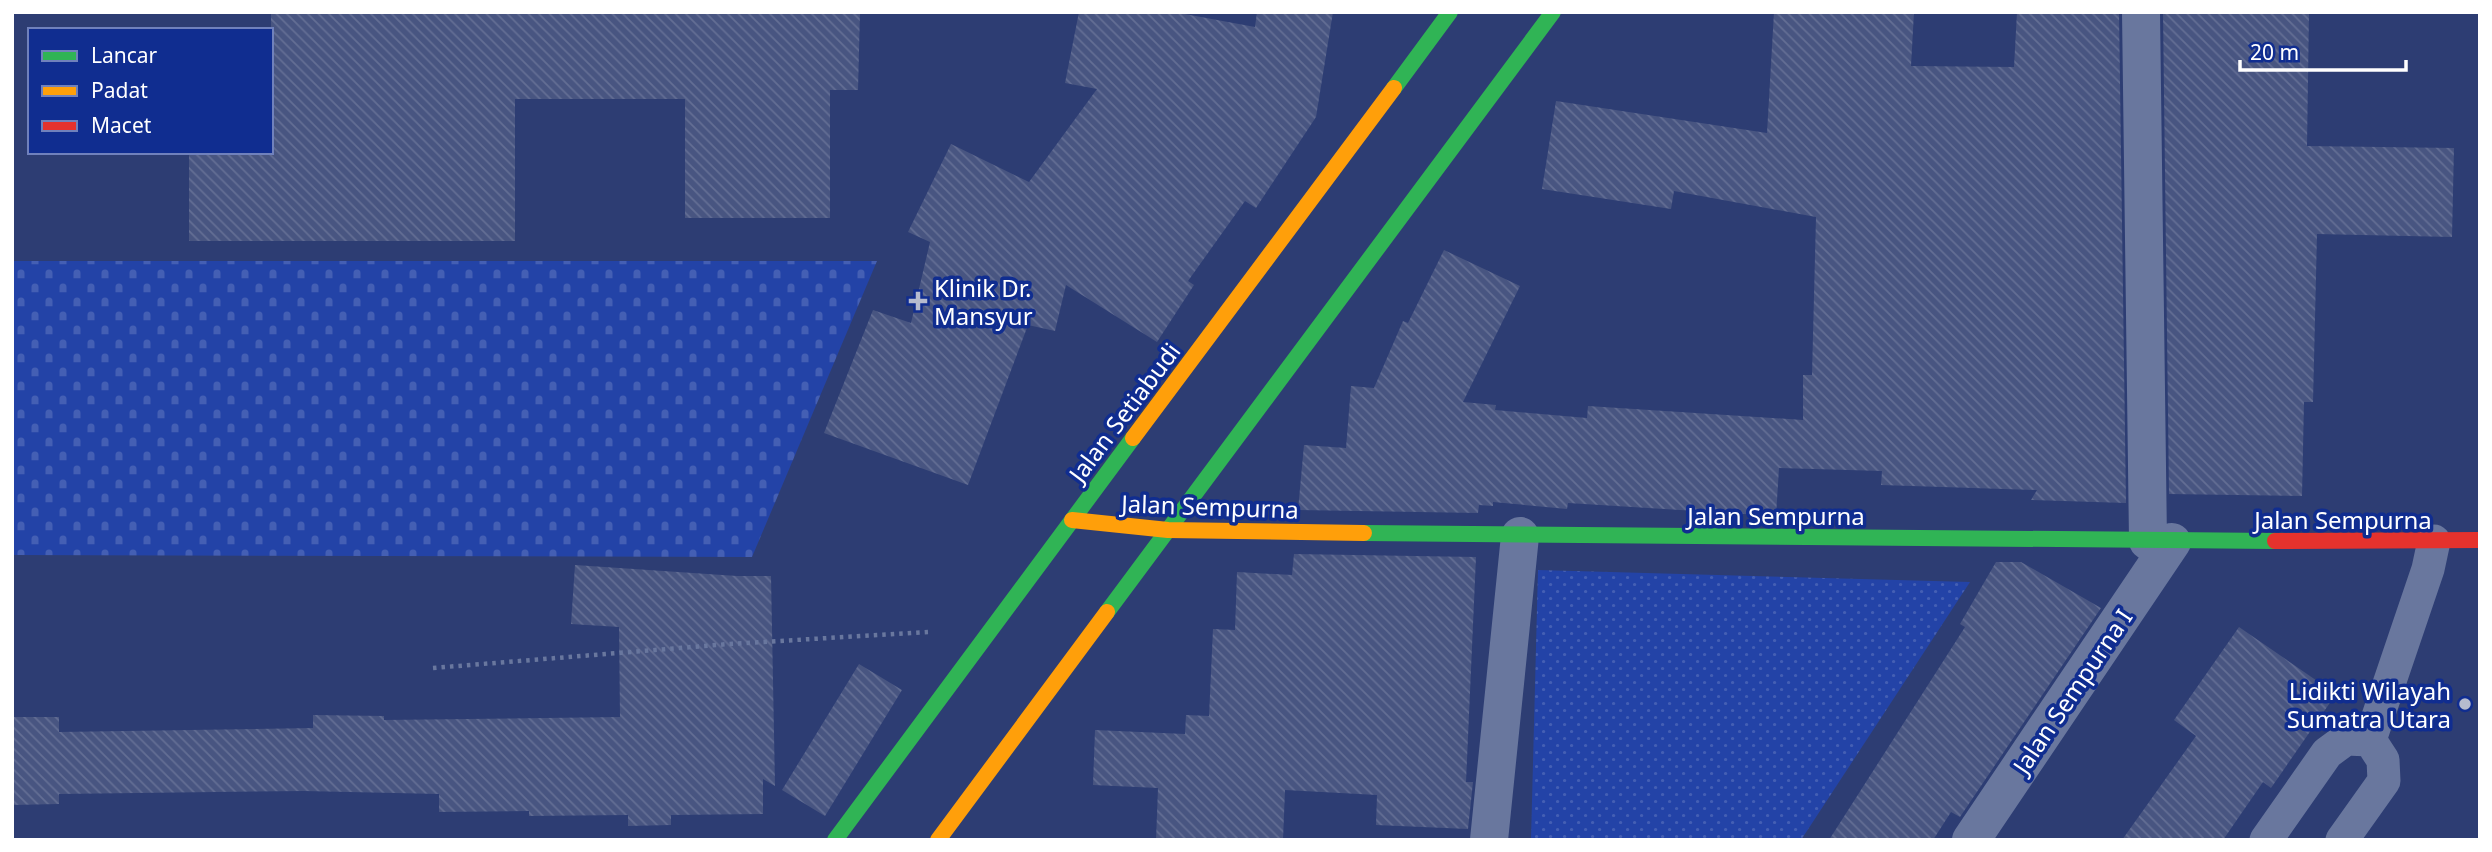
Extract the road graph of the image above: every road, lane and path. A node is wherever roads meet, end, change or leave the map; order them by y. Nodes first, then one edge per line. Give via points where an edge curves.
1 (1450, 12) edge
2 (1553, 12) edge
3 (2141, 12) edge
4 (1072, 520) junction
5 (1168, 530) junction
6 (1520, 536) junction
7 (2480, 540) edge
8 (2160, 541) junction
9 (2434, 541) junction
10 (990, 631) junction
11 (433, 668) dead end
12 (2370, 740) junction
13 (835, 840) edge
14 (938, 840) edge
15 (1489, 840) edge
16 (1971, 840) edge
17 (2266, 840) edge
18 (2342, 840) edge

1 - 4 main road, Jalan Setiabudi
2 - 5 main road
3 - 8 street
4 - 5 main road, Jalan Sempurna
4 - 10 main road, Jalan Setiabudi
5 - 6 main road, Jalan Sempurna
5 - 14 main road
6 - 8 main road, Jalan Sempurna
6 - 15 street
7 - 9 main road, Jalan Sempurna
8 - 9 main road, Jalan Sempurna
8 - 16 street, Jalan Sempurna I
9 - 12 lane
10 - 11 path via 729,644
10 - 13 main road, Jalan Setiabudi
12 - 17 lane via 2346,739 2327,753
12 - 18 lane via 2383,760 2385,781

